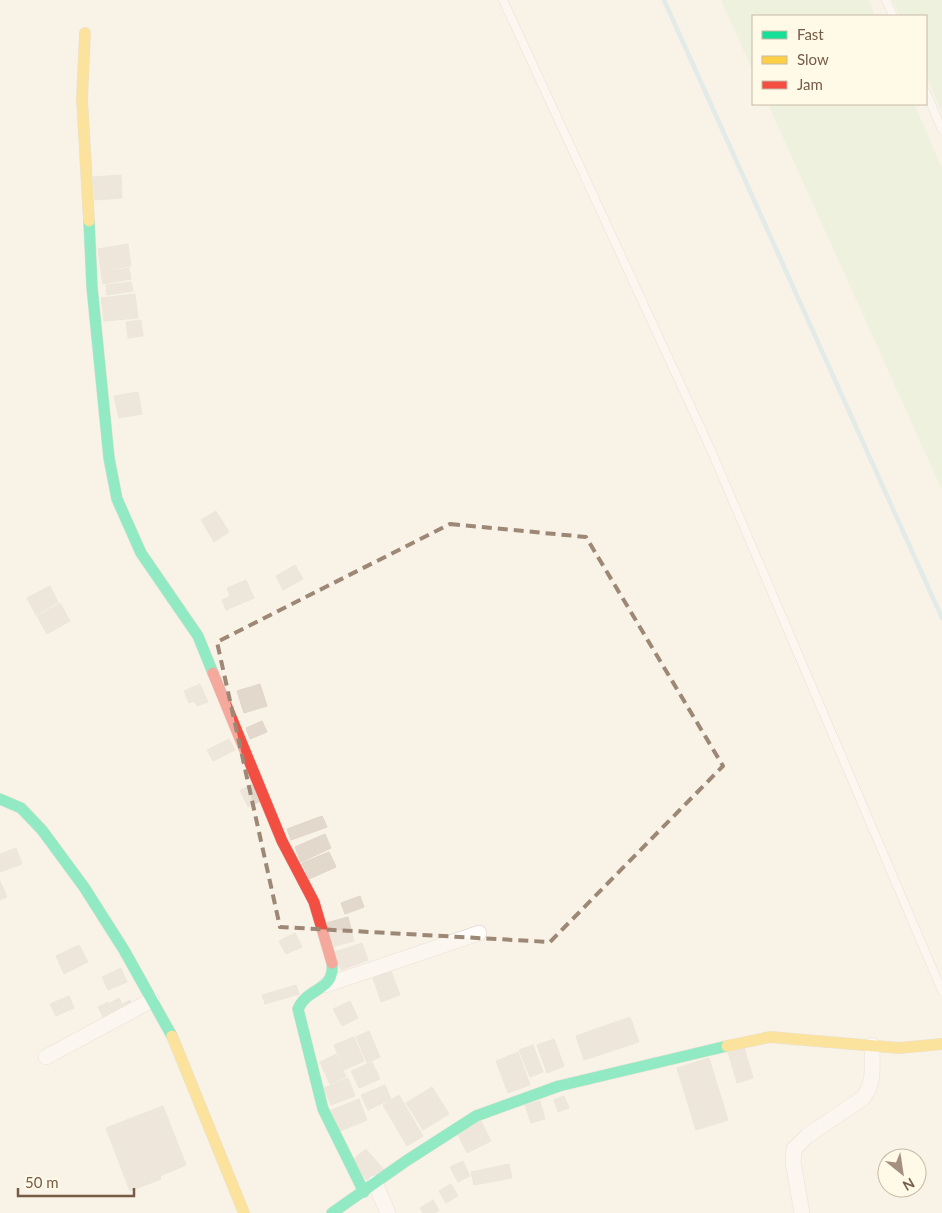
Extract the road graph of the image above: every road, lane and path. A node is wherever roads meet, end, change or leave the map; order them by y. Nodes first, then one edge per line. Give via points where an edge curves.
1 (503, 0) edge
2 (886, 0) edge
3 (893, 15) edge
4 (85, 33) dead end
5 (927, 94) edge
6 (942, 130) edge
7 (0, 799) edge
8 (479, 933) dead end
9 (326, 985) junction
10 (942, 991) edge
11 (152, 1000) junction
12 (942, 1044) edge
13 (872, 1046) junction
14 (46, 1057) dead end
15 (370, 1187) junction
16 (244, 1213) edge
17 (332, 1213) edge
18 (388, 1213) edge
19 (802, 1213) edge

1 - 10 lane via 711,450
2 - 3 lane
4 - 9 street via 82,99 92,287 109,458 117,499 141,553 198,636 282,841 314,902 332,961 333,973
5 - 6 lane
7 - 11 street via 21,808 42,830 84,887
8 - 9 street
9 - 15 street via 308,994 298,1009 323,1109
11 - 14 street
11 - 16 street via 173,1037
12 - 13 street via 899,1048
13 - 15 street via 770,1037 559,1086 476,1116
13 - 19 street via 870,1090 794,1148 793,1162
15 - 17 street
15 - 18 street

